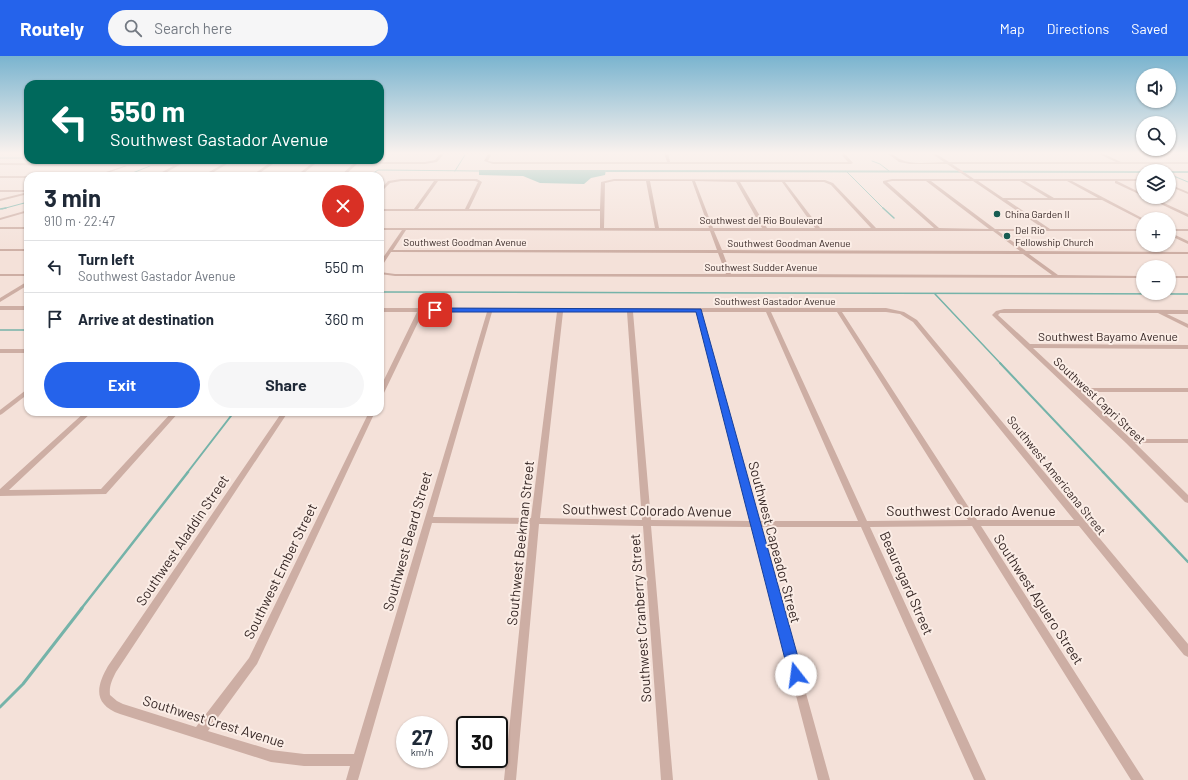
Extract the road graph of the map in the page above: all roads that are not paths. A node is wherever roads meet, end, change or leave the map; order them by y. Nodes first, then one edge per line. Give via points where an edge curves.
1 (432, 187) edge
2 (478, 187) edge
3 (603, 187) edge
4 (649, 187) edge
5 (695, 187) edge
6 (741, 187) edge
7 (787, 187) edge
8 (835, 187) edge
9 (887, 187) edge
10 (936, 187) edge
11 (983, 187) edge
12 (1033, 187) edge
13 (1080, 187) edge
14 (1127, 187) edge
15 (1176, 188) edge
16 (0, 191) edge
17 (24, 192) edge
18 (1136, 192) edge
19 (24, 193) edge
20 (1188, 193) edge
21 (1002, 199) junction
22 (1054, 199) junction
23 (0, 200) edge
24 (1104, 200) junction
25 (1163, 204) edge
26 (384, 210) edge
27 (416, 210) junction
28 (467, 210) junction
29 (602, 210) junction
30 (24, 212) edge
31 (1136, 216) edge
32 (1188, 216) edge
33 (0, 219) edge
34 (0, 228) edge
35 (24, 228) edge
36 (384, 229) edge
37 (405, 229) junction
38 (602, 229) junction
39 (657, 229) junction
40 (710, 229) junction
41 (765, 229) junction
42 (818, 229) junction
43 (874, 230) junction
44 (938, 230) junction
45 (994, 230) junction
46 (1049, 230) junction
47 (1136, 230) edge
48 (1188, 230) edge
49 (1176, 231) edge
50 (1176, 236) edge
51 (1188, 243) edge
52 (0, 250) edge
53 (24, 250) edge
54 (390, 251) junction
55 (720, 251) junction
56 (1024, 253) junction
57 (1188, 253) edge
58 (384, 259) edge
59 (384, 274) edge
60 (0, 275) edge
61 (24, 275) edge
62 (729, 276) junction
63 (1056, 276) junction
64 (1136, 277) edge
65 (1176, 277) edge
66 (1188, 277) edge
67 (24, 285) edge
68 (0, 300) edge
69 (0, 308) edge
70 (24, 308) edge
71 (384, 310) edge
72 (421, 310) junction
73 (490, 310) junction
74 (560, 310) junction
75 (630, 310) junction
76 (698, 310) junction
77 (768, 311) junction
78 (839, 311) junction
79 (1159, 312) junction
80 (1188, 312) edge
81 (906, 314) joint
82 (1188, 326) edge
83 (1027, 346) junction
84 (1188, 347) edge
85 (0, 351) edge
86 (24, 351) edge
87 (384, 387) edge
88 (1075, 390) junction
89 (1188, 390) edge
90 (24, 395) edge
91 (0, 413) edge
92 (85, 416) edge
93 (172, 416) edge
94 (282, 416) edge
95 (370, 416) edge
96 (1129, 441) junction
97 (1188, 441) edge
98 (1, 493) edge
99 (1188, 500) edge
100 (428, 520) junction
101 (535, 521) junction
102 (646, 522) junction
103 (865, 523) junction
104 (974, 523) junction
105 (755, 524) junction
106 (1081, 524) junction
107 (1188, 652) edge
108 (104, 684) joint
109 (199, 734) junction
110 (358, 760) junction
111 (352, 780) edge
112 (510, 780) edge
113 (667, 780) edge
114 (824, 780) edge
115 (980, 780) edge
116 (1138, 780) edge

1 - 27 street
2 - 28 street
3 - 29 street
4 - 39 street
5 - 40 street
6 - 41 street
7 - 42 street
8 - 43 street
9 - 44 street
10 - 45 street
11 - 21 street
12 - 22 street
13 - 24 street
14 - 18 street
15 - 20 street
16 - 17 street
19 - 23 street
21 - 22 street
21 - 46 street
22 - 24 street
24 - 31 street
25 - 32 street
26 - 27 street
27 - 28 street
28 - 29 street
29 - 38 street
30 - 33 street
34 - 35 street
36 - 37 street, Southwest del Rio Boulevard
37 - 38 street, Southwest del Rio Boulevard
37 - 54 street
38 - 39 street, Southwest del Rio Boulevard
39 - 40 street, Southwest del Rio Boulevard
40 - 41 street, Southwest del Rio Boulevard
40 - 55 street
41 - 42 street, Southwest del Rio Boulevard
42 - 43 street, Southwest del Rio Boulevard
43 - 44 street, Southwest del Rio Boulevard
44 - 45 street, Southwest del Rio Boulevard
45 - 46 street, Southwest del Rio Boulevard
45 - 56 street
46 - 47 street, Southwest del Rio Boulevard
48 - 49 street
50 - 51 street
52 - 53 street
54 - 55 street, Southwest Goodman Avenue
54 - 58 street
55 - 56 street, Southwest Goodman Avenue
55 - 62 street
56 - 57 street, Southwest Goodman Avenue
56 - 63 street
59 - 62 street, Southwest Sudder Avenue
60 - 61 street
62 - 63 street, Southwest Sudder Avenue
63 - 64 street, Southwest Sudder Avenue
65 - 66 street
67 - 68 street
69 - 70 street
71 - 72 street, Southwest Gastador Avenue
72 - 73 street, Southwest Gastador Avenue
72 - 87 street
73 - 74 street, Southwest Gastador Avenue
73 - 100 street, Southwest Beard Street
74 - 75 street, Southwest Gastador Avenue
74 - 101 street, Southwest Beekman Street
75 - 76 street, Southwest Gastador Avenue
75 - 102 street, Southwest Cranberry Street
76 - 77 street, Southwest Gastador Avenue
76 - 105 street, Southwest Capeador Street
77 - 78 street, Southwest Gastador Avenue
77 - 103 street, Beauregard Street
78 - 81 street, Southwest Gastador Avenue via 891,311
78 - 104 street, Southwest Aguero Street
79 - 80 street
79 - 82 street
79 - 83 street, Southwest Capri Street via 996,313 996,317
81 - 106 street, Southwest Americana Street via 915,321
83 - 84 street, Southwest Bayamo Avenue
83 - 88 street, Southwest Capri Street
85 - 86 street
88 - 89 street
88 - 96 street, Southwest Capri Street
90 - 91 street
92 - 98 street
93 - 98 street via 103,492
94 - 108 street, Southwest Aladdin Street
95 - 109 street, Southwest Ember Street via 253,660
96 - 97 street
96 - 99 street, Southwest Capri Street
100 - 101 street, Southwest Colorado Avenue
100 - 110 street, Southwest Beard Street
101 - 102 street, Southwest Colorado Avenue
101 - 112 street, Southwest Beekman Street
102 - 105 street, Southwest Colorado Avenue
102 - 113 street, Southwest Cranberry Street
103 - 104 street, Southwest Colorado Avenue
103 - 105 street, Southwest Colorado Avenue
103 - 115 street, Beauregard Street
104 - 106 street, Southwest Colorado Avenue
104 - 116 street, Southwest Aguero Street
105 - 114 street, Southwest Capeador Street
106 - 107 street, Southwest Americana Street
108 - 109 street, Southwest Crest Avenue via 105,698 109,704
109 - 110 street, Southwest Crest Avenue via 284,758
110 - 111 street, Southwest Beard Street

